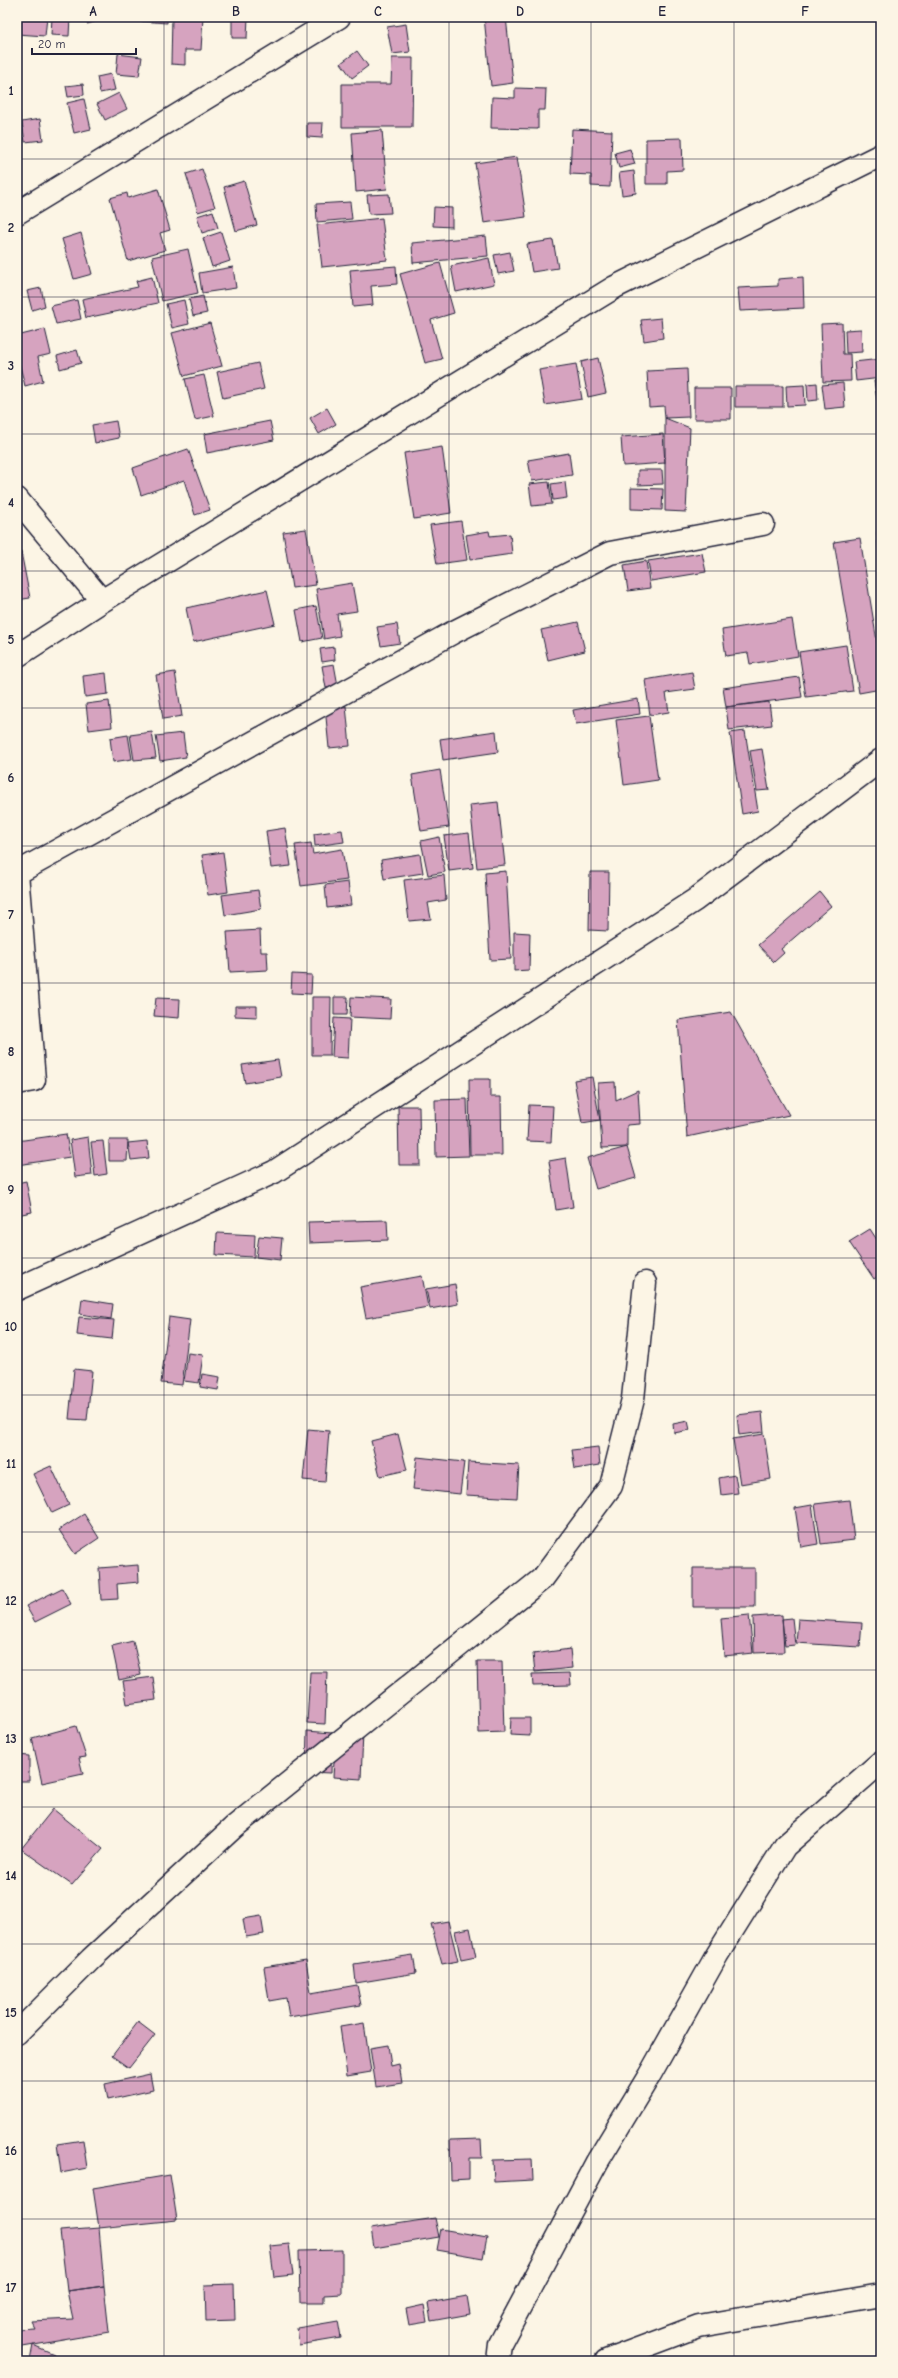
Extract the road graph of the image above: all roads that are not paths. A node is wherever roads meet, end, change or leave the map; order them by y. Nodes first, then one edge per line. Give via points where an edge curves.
1 (339, 17) edge
2 (881, 155) edge
3 (17, 213) edge
4 (17, 499) edge
5 (763, 524) dead end
6 (102, 601) junction
7 (17, 656) edge
8 (881, 760) edge
9 (17, 1083) edge
10 (645, 1283) dead end
11 (17, 1289) edge
12 (881, 1762) edge
13 (17, 2033) edge
14 (881, 2295) edge
15 (498, 2361) edge
16 (606, 2361) edge

1 - 3 street
2 - 6 street via 615,288
4 - 6 street
5 - 9 street via 610,553 452,633 17,873 34,1080
6 - 7 street
8 - 11 street via 694,900 274,1172
10 - 13 street via 633,1399 611,1486 543,1578 234,1827 91,1959
12 - 15 street via 785,1846 717,1955 597,2162 500,2344
14 - 16 street via 699,2326

